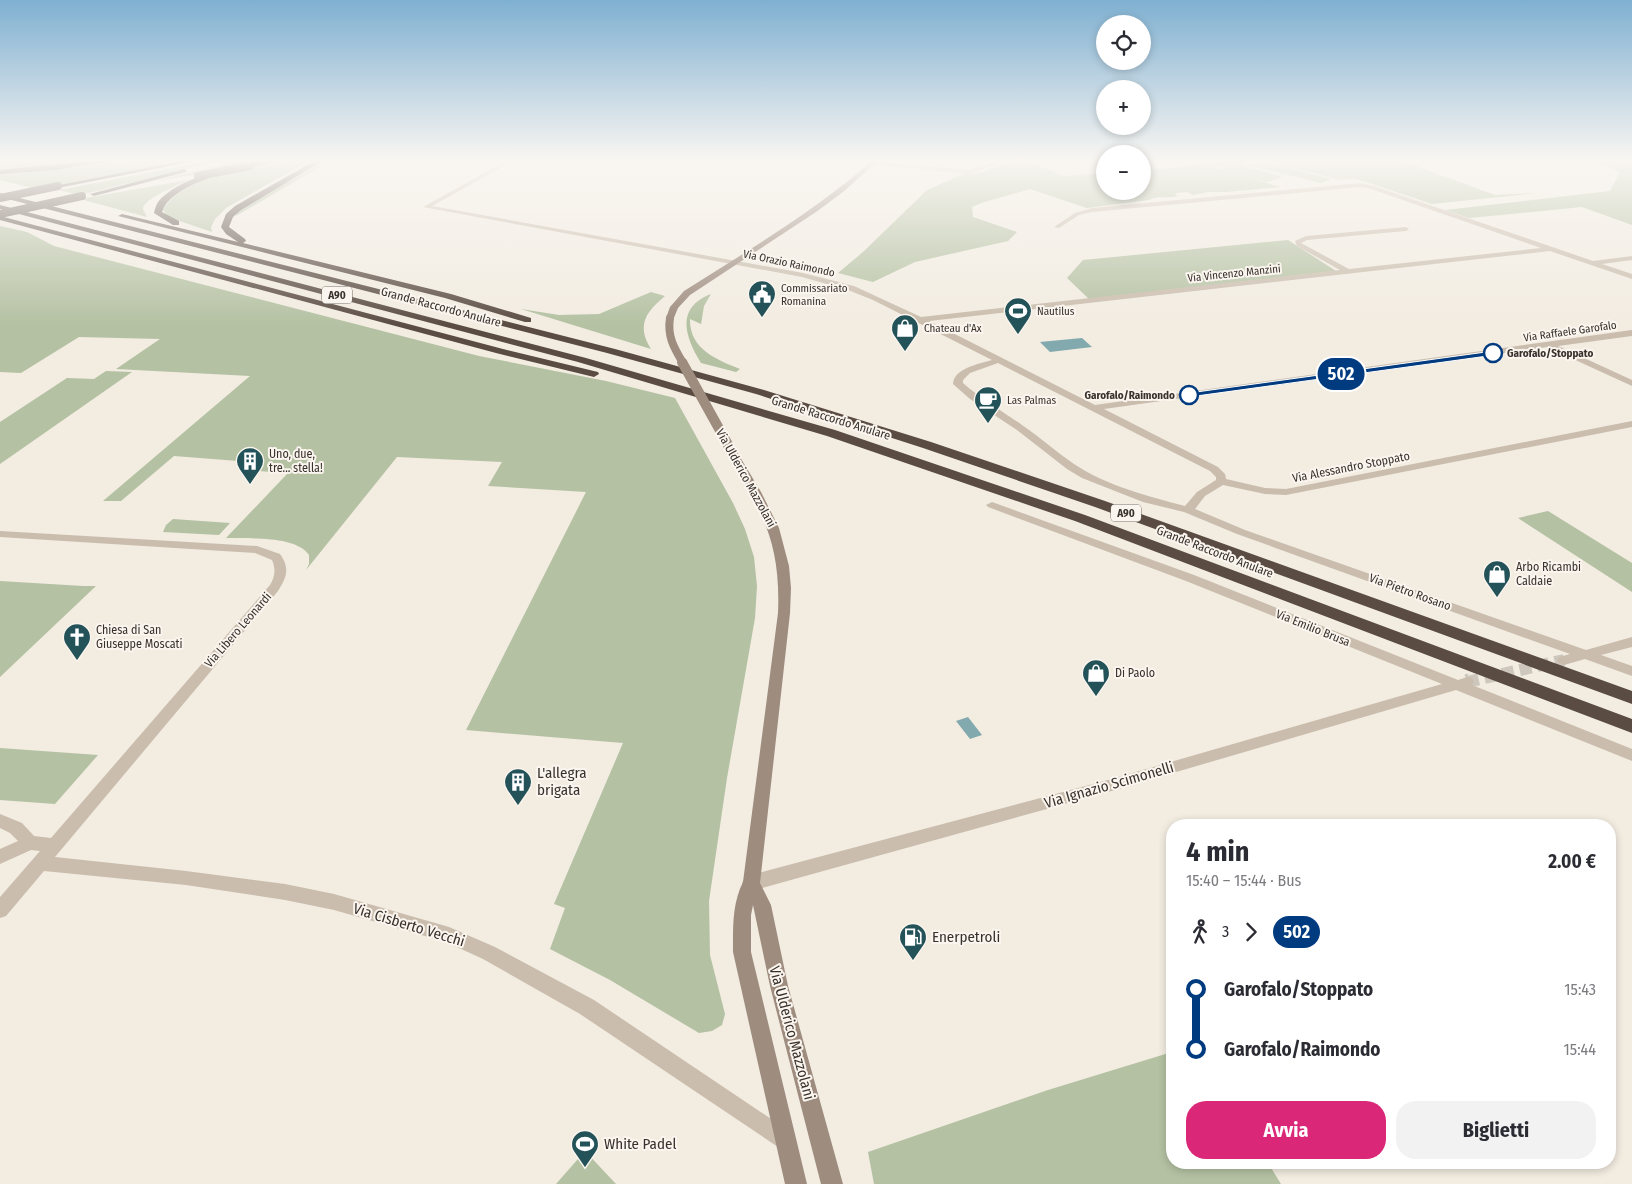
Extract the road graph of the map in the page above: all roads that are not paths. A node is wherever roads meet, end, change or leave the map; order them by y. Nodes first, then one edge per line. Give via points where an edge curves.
1 (31, 215) edge
2 (76, 215) edge
3 (120, 215) edge
4 (160, 215) edge
5 (230, 215) edge
6 (476, 215) edge
7 (809, 215) edge
8 (1075, 215) edge
9 (1453, 215) edge
10 (0, 218) edge
11 (1057, 227) dead end
12 (1406, 229) dead end
13 (198, 233) junction
14 (1550, 249) junction
15 (269, 252) junction
16 (1632, 258) edge
17 (733, 263) junction
18 (1592, 263) junction
19 (1348, 272) junction
20 (1632, 277) edge
21 (920, 320) junction
22 (1632, 334) edge
23 (1549, 344) junction
24 (611, 351) junction
25 (1000, 360) junction
26 (1632, 383) edge
27 (672, 386) junction
28 (1094, 408) junction
29 (1632, 424) edge
30 (1221, 481) junction
31 (992, 505) dead end
32 (1188, 510) junction
33 (0, 534) edge
34 (1632, 642) edge
35 (1587, 655) junction
36 (1564, 660) tunnel mouth
37 (1632, 671) edge
38 (1461, 684) junction
39 (1632, 698) edge
40 (1632, 726) edge
41 (1632, 755) edge
42 (0, 821) edge
43 (30, 843) junction
44 (55, 845) junction
45 (0, 857) edge
46 (40, 863) junction
47 (751, 883) junction
48 (0, 910) edge
49 (785, 1140) junction
50 (796, 1184) edge
51 (832, 1184) edge

1 - 27 highway, Grande Raccordo Anulare / A90
2 - 24 highway, Grande Raccordo Anulare / A90
3 - 13 highway
4 - 13 highway
5 - 15 highway via 225,226 232,234
6 - 17 street, Via Orazio Raimondo
7 - 17 street, Via Ulderico Mazzolani
8 - 11 street
9 - 14 street
10 - 27 highway via 500,351 606,376
12 - 19 street via 1306,238 1297,242
13 - 15 highway
14 - 18 street
14 - 19 street, Via Vincenzo Manzini
15 - 24 highway via 448,296 582,336
16 - 18 street
17 - 21 street, Via Orazio Raimondo via 813,277 844,286
17 - 47 street, Via Ulderico Mazzolani, bridge via 687,293 676,305 668,329 672,344 772,523 786,577
18 - 20 street
19 - 21 street, Via Vincenzo Manzini
21 - 25 street, Via Orazio Raimondo
22 - 23 street, Via Raffaele Garofalo
23 - 26 street
23 - 28 street, Via Raffaele Garofalo
24 - 39 highway, Grande Raccordo Anulare / A90 via 760,392 977,462 1337,589
25 - 28 street, Via Orazio Raimondo
25 - 32 street via 963,374 958,379 960,386 1086,476 1147,500
27 - 40 highway, Grande Raccordo Anulare / A90 via 831,433 1080,518
28 - 30 street via 1214,469 1221,476
29 - 30 street, Via Alessandro Stoppato via 1286,492 1265,491
30 - 32 street via 1201,494
31 - 38 street, Via Emilio Brusa
32 - 35 street, Via Pietro Rosano
33 - 44 street, Via Libero Leonardi via 257,550 273,554 281,565 281,576 274,588
34 - 35 street
35 - 36 street
35 - 37 street, Via Pietro Rosano
38 - 41 street, Via Emilio Brusa
38 - 47 street, Via Ignazio Scimonelli via 1108,786
42 - 43 street via 16,828
43 - 44 street
43 - 45 street
44 - 46 street, Via Libero Leonardi
46 - 48 street, Via Libero Leonardi
46 - 49 street, Via Cisberto Vecchi via 285,892 397,919 462,940 587,1007
47 - 49 street, Via Ulderico Mazzolani via 742,915 742,952
47 - 51 street, Via Ulderico Mazzolani via 762,905 779,986
49 - 50 street, Via Ulderico Mazzolani

